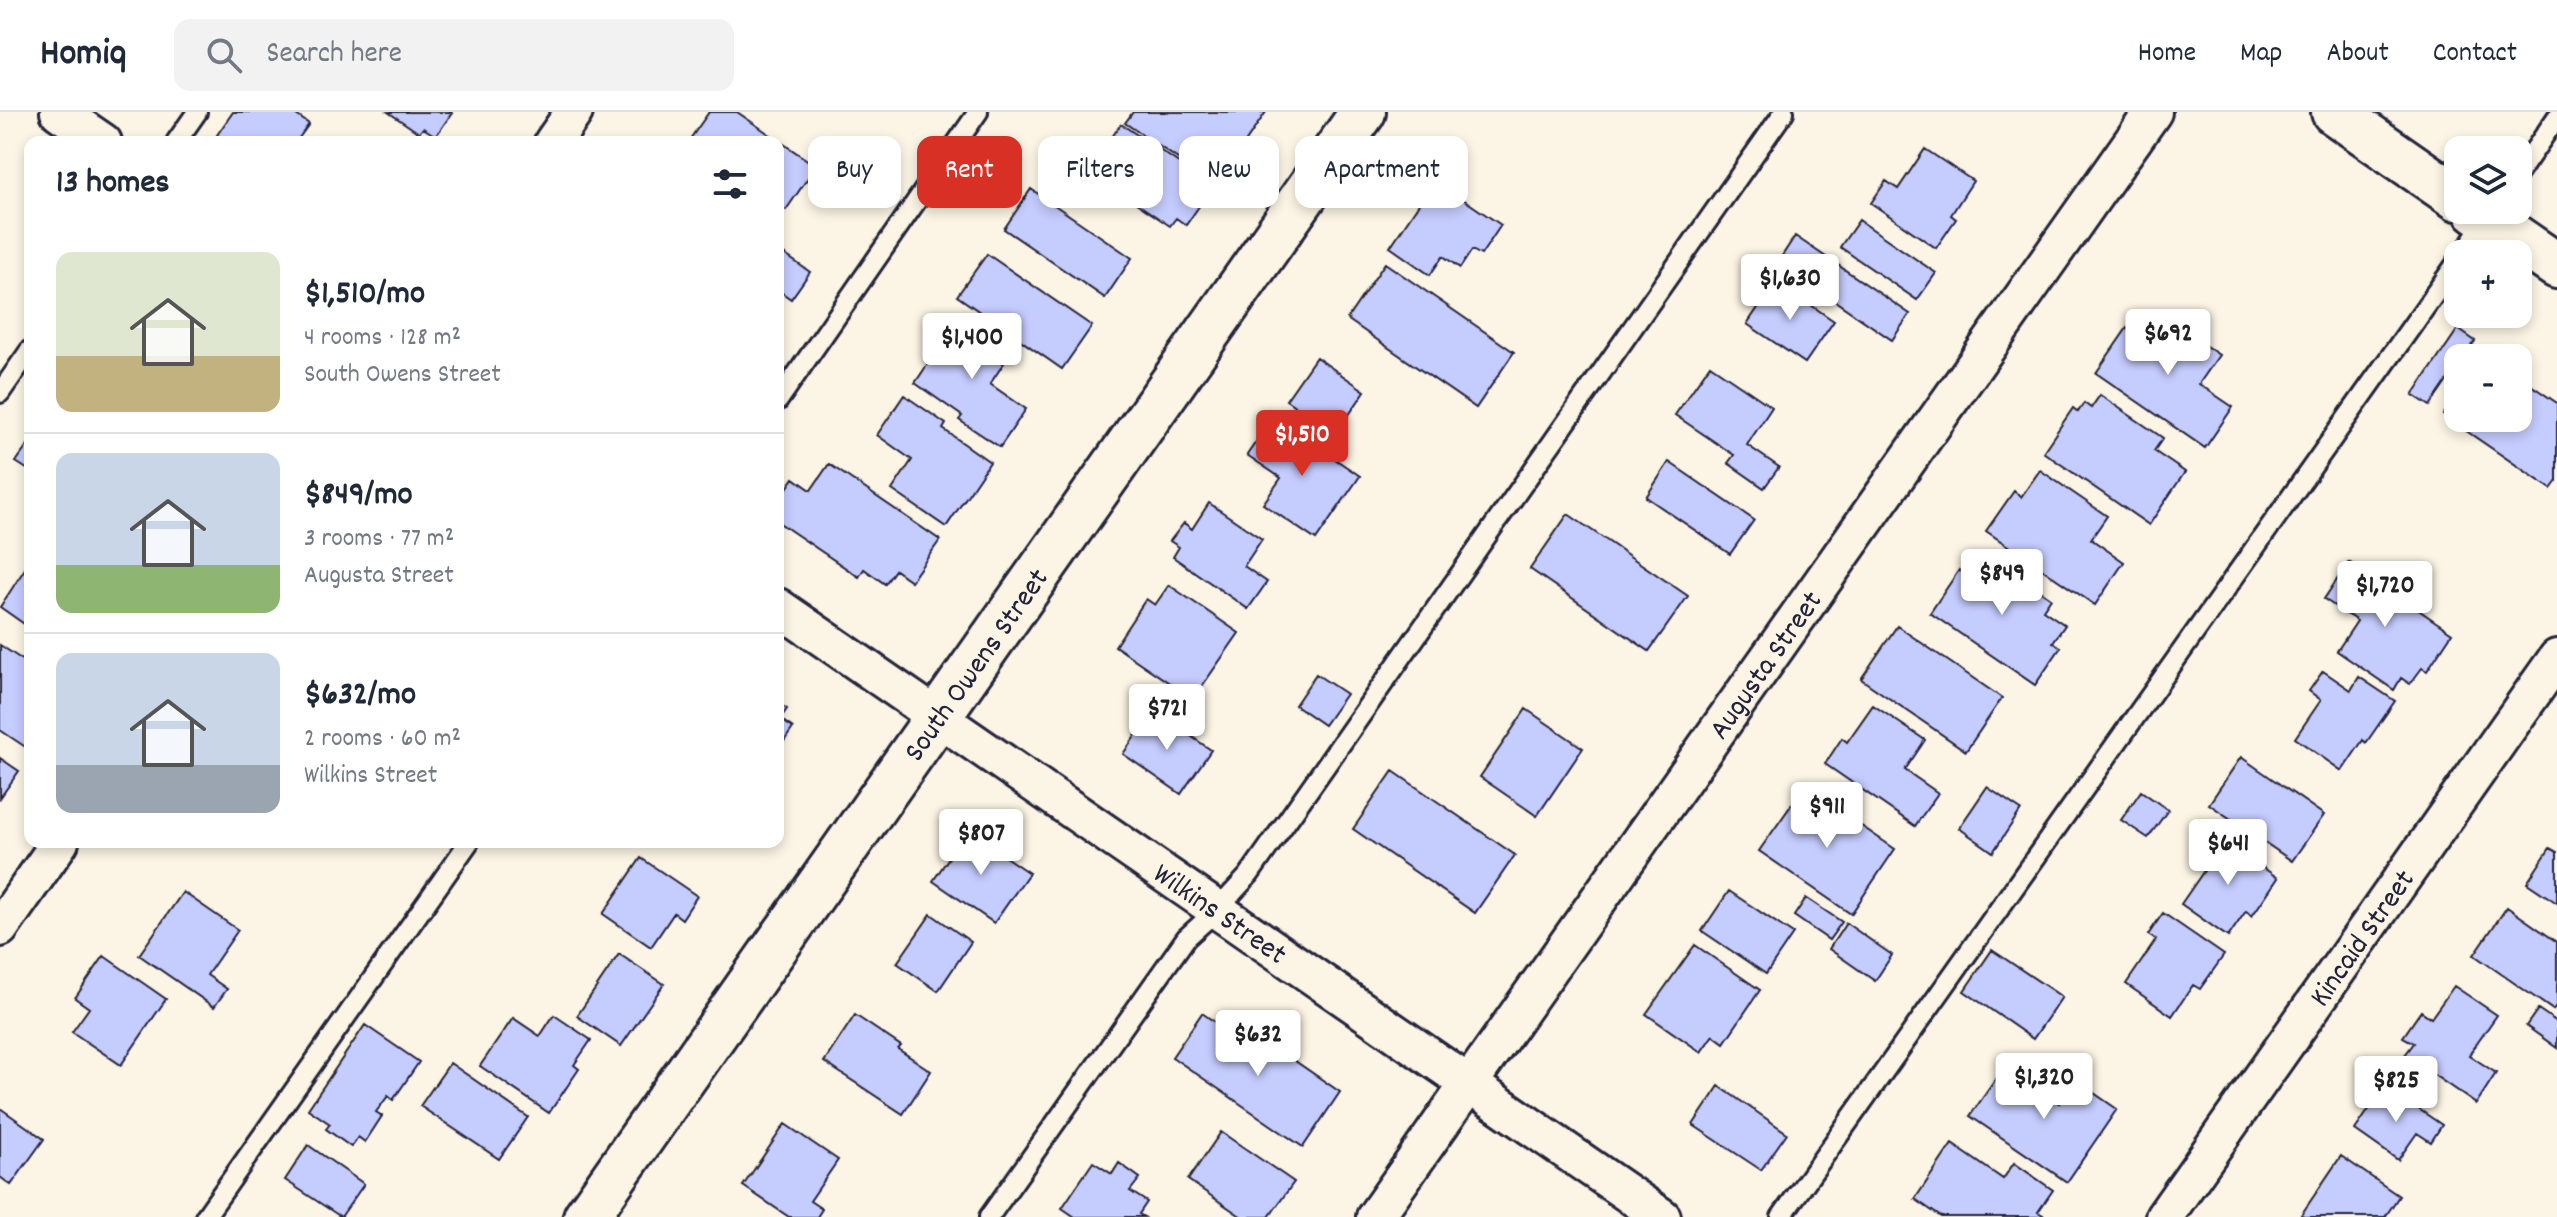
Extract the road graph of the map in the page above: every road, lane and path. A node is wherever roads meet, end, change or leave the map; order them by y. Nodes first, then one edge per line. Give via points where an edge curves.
1 (59, 112) edge
2 (197, 112) edge
3 (574, 112) edge
4 (978, 112) edge
5 (1363, 112) edge
6 (1784, 112) edge
7 (2153, 112) edge
8 (2334, 112) edge
9 (2557, 117) edge
10 (94, 136) edge
11 (180, 136) edge
12 (557, 136) edge
13 (2532, 154) edge
14 (2444, 186) edge
15 (2500, 224) edge
16 (2557, 266) edge
17 (2444, 281) edge
18 (24, 359) edge
19 (784, 392) edge
20 (0, 393) edge
21 (784, 611) edge
22 (2557, 658) edge
23 (938, 717) junction
24 (56, 848) edge
25 (465, 848) edge
26 (1217, 910) junction
27 (0, 928) edge
28 (1468, 1084) junction
29 (205, 1217) edge
30 (586, 1217) edge
31 (989, 1217) edge
32 (1375, 1217) edge
33 (1662, 1217) edge
34 (1781, 1217) edge
35 (2164, 1217) edge

1 - 10 street
2 - 11 lane
3 - 12 street
4 - 19 lane
5 - 23 street, South Owens Street
6 - 26 lane via 1258,862
7 - 28 street, Augusta Street
8 - 14 street
9 - 13 lane
15 - 16 street
17 - 34 lane
18 - 20 lane
21 - 23 street, Wilkins Street
22 - 35 street, Kincaid Street
23 - 26 street, Wilkins Street
23 - 30 street, South Owens Street
24 - 27 street
25 - 29 lane
26 - 28 street, Wilkins Street
26 - 31 lane via 1186,938
28 - 32 street, Augusta Street
28 - 33 street, Wilkins Street

